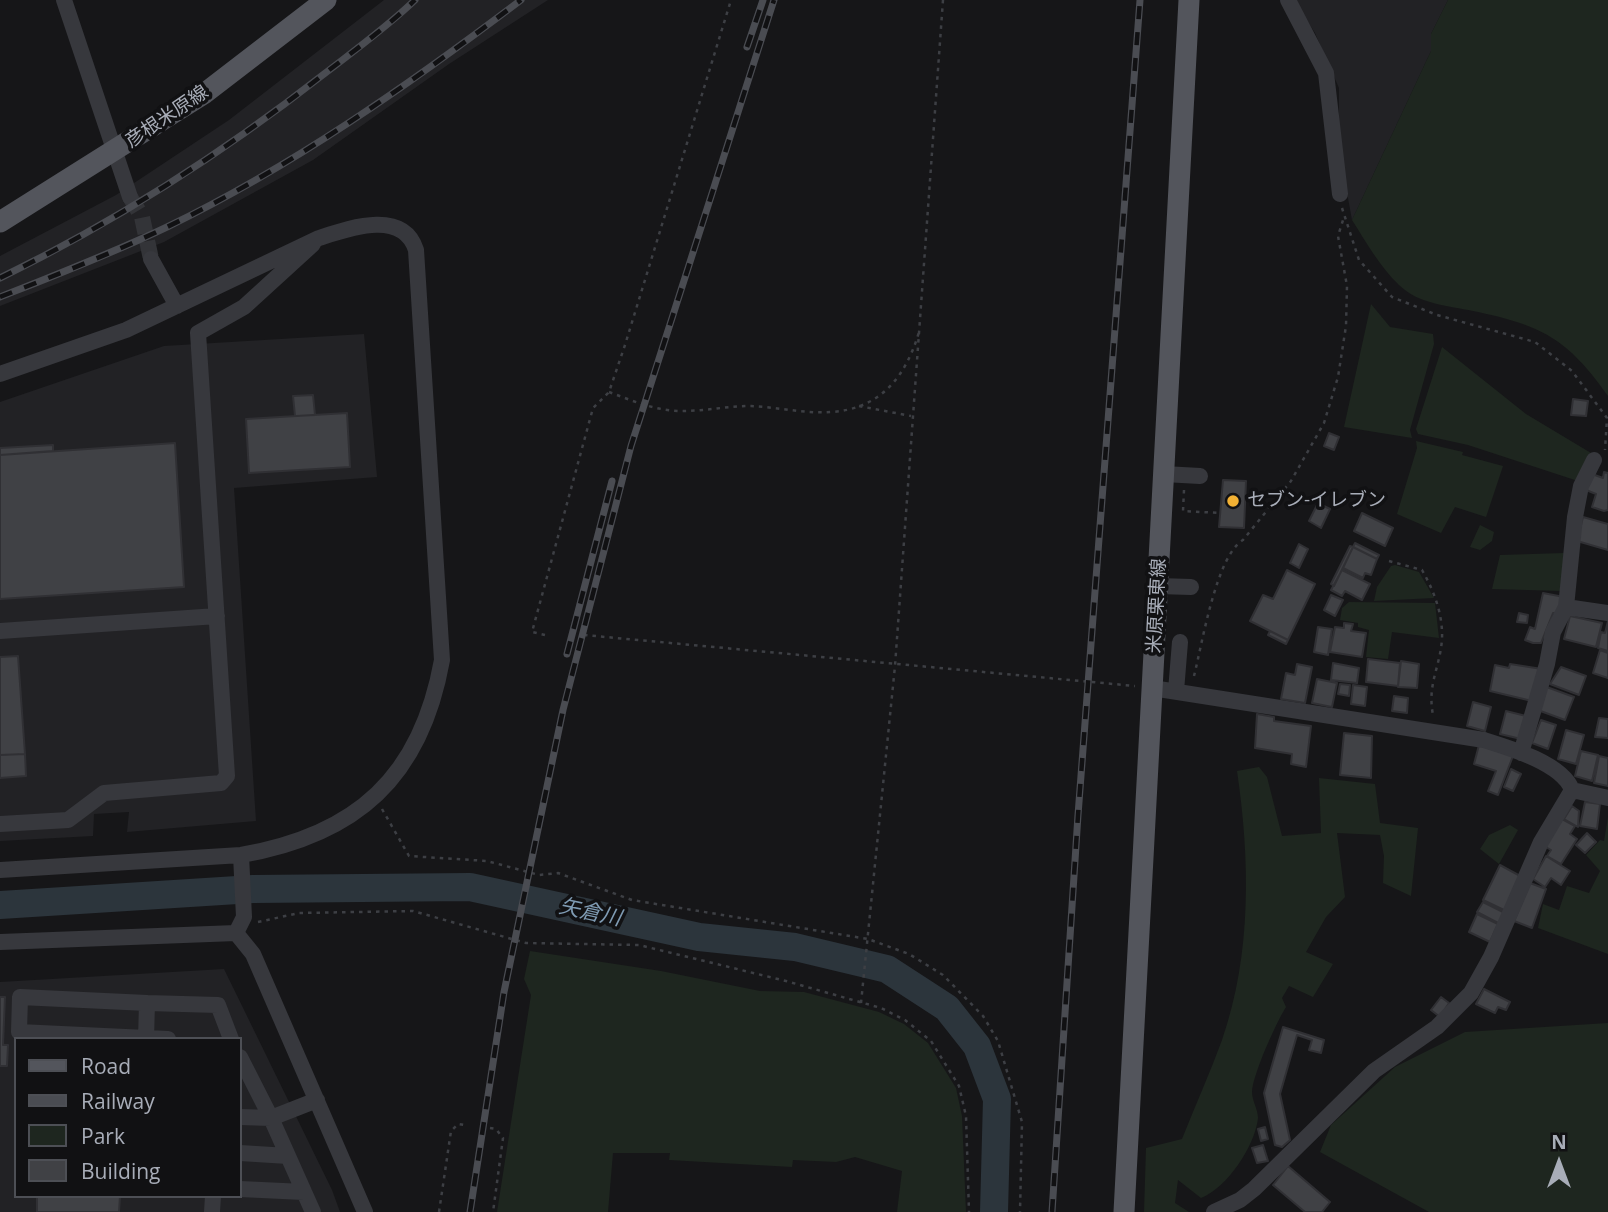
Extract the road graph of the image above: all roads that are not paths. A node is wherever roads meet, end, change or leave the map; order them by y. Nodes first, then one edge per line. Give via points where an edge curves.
1 (64, 0) edge
2 (326, 0) edge
3 (1189, 0) edge
4 (1288, 0) edge
5 (116, 151) junction
6 (1340, 194) road end
7 (130, 197) tunnel mouth
8 (0, 222) edge
9 (320, 238) junction
10 (151, 259) tunnel mouth
11 (177, 306) junction
12 (0, 374) edge
13 (1594, 460) road end
14 (1200, 476) dead end
15 (1169, 480) junction
16 (1158, 586) junction
17 (1191, 587) dead end
18 (1566, 607) junction
19 (1608, 613) edge
20 (217, 616) junction
21 (0, 631) edge
22 (1180, 642) dead end
23 (1152, 688) junction
24 (1183, 692) junction
25 (1521, 753) junction
26 (1572, 790) junction
27 (1608, 799) edge
28 (0, 824) edge
29 (241, 859) junction
30 (0, 870) edge
31 (236, 933) junction
32 (0, 942) edge
33 (147, 1003) junction
34 (125, 1037) edge
35 (146, 1037) edge
36 (230, 1037) edge
37 (246, 1080) edge
38 (317, 1100) junction
39 (242, 1116) edge
40 (271, 1118) junction
41 (242, 1153) edge
42 (288, 1156) junction
43 (242, 1189) edge
44 (304, 1192) junction
45 (313, 1212) edge
46 (365, 1212) edge
47 (1124, 1212) edge
48 (1214, 1212) edge

1 - 5 street
2 - 5 main road, 彦根米原線 via 205,93
3 - 15 main road, 米原栗東線
4 - 6 street via 1326,73
5 - 7 street
5 - 8 main road, 彦根米原線
9 - 11 street
9 - 20 street via 244,307 198,333
9 - 29 street via 350,228 391,225 410,235 416,250 442,660 427,724 412,753 373,798 321,833
10 - 11 street
11 - 12 street via 126,330
13 - 18 street via 1581,486 1575,517
14 - 15 street
15 - 16 main road, 米原栗東線
16 - 17 street
16 - 23 main road, 米原栗東線
18 - 19 street
18 - 25 street via 1553,632
20 - 21 street
20 - 28 street via 227,776 221,783 104,793 68,820
22 - 24 street
23 - 24 street
23 - 47 main road, 米原栗東線
24 - 25 street via 1435,731
25 - 26 street via 1556,771
26 - 27 street
26 - 48 street via 1541,842 1471,993 1437,1027 1374,1070 1254,1189
29 - 30 street
29 - 31 street via 244,917
31 - 32 street
31 - 38 street via 253,954
33 - 34 street via 20,997 19,1032
33 - 35 street
33 - 36 street via 218,1005
37 - 40 street
38 - 40 street
38 - 46 street
39 - 40 street
40 - 42 street
41 - 42 street
42 - 44 street
43 - 44 street
44 - 45 street

